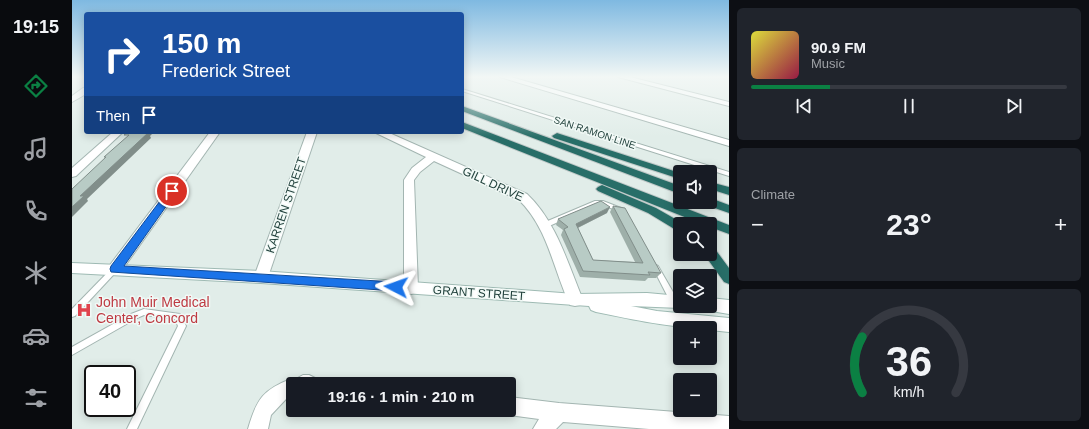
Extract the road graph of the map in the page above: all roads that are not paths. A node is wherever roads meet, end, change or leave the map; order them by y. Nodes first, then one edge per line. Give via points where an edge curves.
1 (484, 97) edge
2 (572, 97) edge
3 (701, 97) edge
4 (729, 104) edge
5 (464, 108) edge
6 (464, 109) edge
7 (464, 126) edge
8 (464, 132) edge
9 (116, 134) edge
10 (214, 134) edge
11 (311, 134) edge
12 (383, 134) edge
13 (729, 143) edge
14 (433, 157) junction
15 (72, 174) edge
16 (673, 174) edge
17 (729, 174) edge
18 (673, 187) edge
19 (717, 187) edge
20 (729, 191) edge
21 (717, 205) edge
22 (729, 209) edge
23 (625, 212) edge
24 (673, 222) edge
25 (545, 225) junction
26 (729, 230) edge
27 (653, 261) edge
28 (716, 261) edge
29 (72, 268) edge
30 (115, 269) junction
31 (261, 277) junction
32 (729, 278) edge
33 (411, 288) junction
34 (673, 295) edge
35 (575, 300) junction
36 (673, 302) edge
37 (717, 306) edge
38 (729, 307) edge
39 (72, 314) edge
40 (729, 325) edge
41 (72, 351) edge
42 (286, 390) edge
43 (516, 407) edge
44 (559, 412) junction
45 (729, 426) edge
46 (132, 429) edge
47 (258, 429) edge
48 (543, 429) edge

1 - 17 lane, SAN RAMON LINE
2 - 13 street
3 - 4 street
5 - 16 highway via 476,108
6 - 18 highway
7 - 26 highway
8 - 24 highway via 642,206
9 - 15 street
10 - 30 street
11 - 31 street, KARREN STREET
12 - 14 street, GILL DRIVE
14 - 25 street, GILL DRIVE via 523,197 531,202
14 - 33 street via 416,170 409,180
19 - 20 highway
21 - 22 highway
23 - 25 lane via 603,203 595,203
25 - 35 street, GILL DRIVE
27 - 34 lane
28 - 32 highway
29 - 30 street, GRANT STREET
30 - 31 street, GRANT STREET
30 - 39 lane
31 - 33 street, GRANT STREET
33 - 35 street, GRANT STREET
35 - 36 street, GRANT STREET via 647,299
35 - 40 street, GRANT STREET via 657,318
37 - 38 street
41 - 46 lane via 144,312 177,316 182,326
42 - 47 street via 263,410
43 - 44 street
44 - 45 street
44 - 48 street

